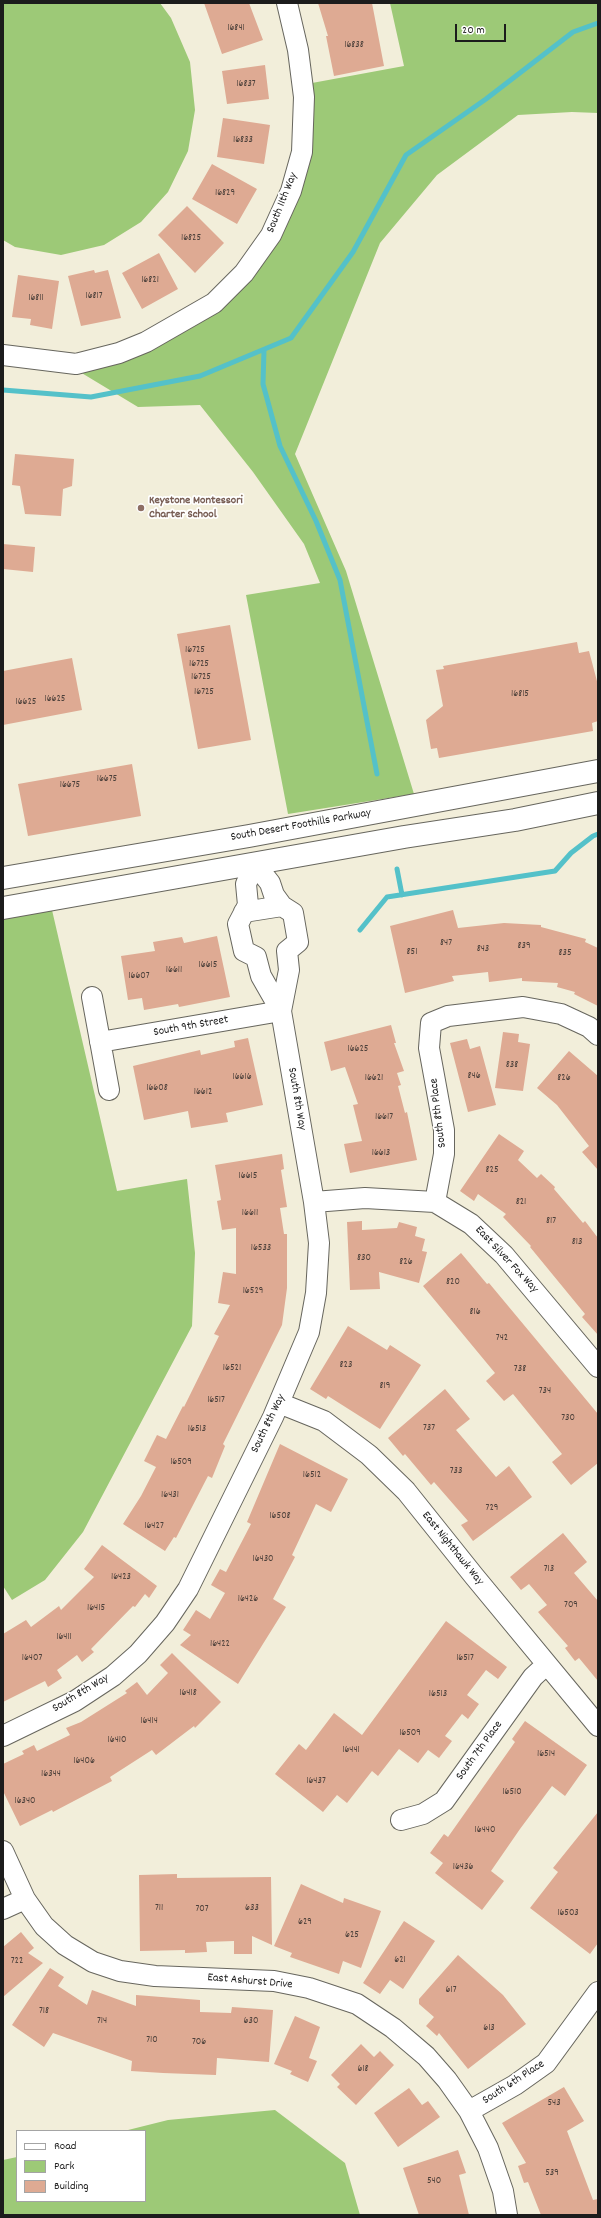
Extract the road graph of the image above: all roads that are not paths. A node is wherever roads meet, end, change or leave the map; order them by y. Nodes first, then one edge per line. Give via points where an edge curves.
1 (287, 3) edge
2 (3, 355) edge
3 (598, 771) edge
4 (598, 803) edge
5 (255, 864) junction
6 (3, 878) edge
7 (282, 906) junction
8 (3, 908) edge
9 (244, 912) junction
10 (287, 951) junction
11 (256, 957) junction
12 (92, 997) dead end
13 (281, 1011) junction
14 (598, 1035) edge
15 (100, 1042) junction
16 (108, 1090) dead end
17 (314, 1202) junction
18 (435, 1202) junction
19 (598, 1367) edge
20 (279, 1403) junction
21 (546, 1664) junction
22 (598, 1726) edge
23 (3, 1736) edge
24 (401, 1820) dead end
25 (3, 1851) edge
26 (8, 1875) edge
27 (25, 1899) junction
28 (3, 1909) edge
29 (598, 1992) edge
30 (470, 2111) junction
31 (507, 2215) edge

1 - 2 street, South 11th Way via 298,50 304,97 302,152 291,191 271,235 244,273 214,302 146,342 119,353 76,364
3 - 6 street, South Desert Foothills Parkway
4 - 5 street via 515,820
5 - 7 street via 270,883 274,895
5 - 8 street
5 - 9 street via 246,884 248,905
7 - 9 street
7 - 10 street via 293,913 298,942
9 - 11 street via 238,924 244,951
10 - 11 street
10 - 13 street, South 8th Way via 289,970
11 - 13 street, South 8th Way via 261,976
12 - 15 street
13 - 15 street, South 9th Street
13 - 17 street, South 8th Way
14 - 18 street, South 8th Place via 589,1027 561,1014 523,1007 448,1016 431,1023 429,1048 444,1130 442,1172
15 - 16 street
17 - 18 street, East Silver Fox Way via 365,1198
17 - 20 street, South 8th Way via 319,1244 316,1293 309,1332
18 - 19 street, East Silver Fox Way via 471,1224 504,1256
20 - 21 street, East Nighthawk Way via 324,1421 370,1455 406,1491
20 - 23 street, South 8th Way via 188,1589 165,1623 138,1654 113,1676 75,1700
21 - 22 street, East Nighthawk Way
21 - 24 street, South 7th Place via 533,1677 444,1801 423,1814
25 - 26 street, East Ashurst Drive
26 - 27 street, East Ashurst Drive
27 - 28 street
27 - 30 street, East Ashurst Drive via 44,1926 65,1945 93,1962 120,1971 155,1976 274,1981 309,1988 357,2004 393,2028 426,2056
29 - 30 street, South 6th Place via 546,2063 515,2085
30 - 31 street, East Ashurst Drive via 488,2148 503,2191

